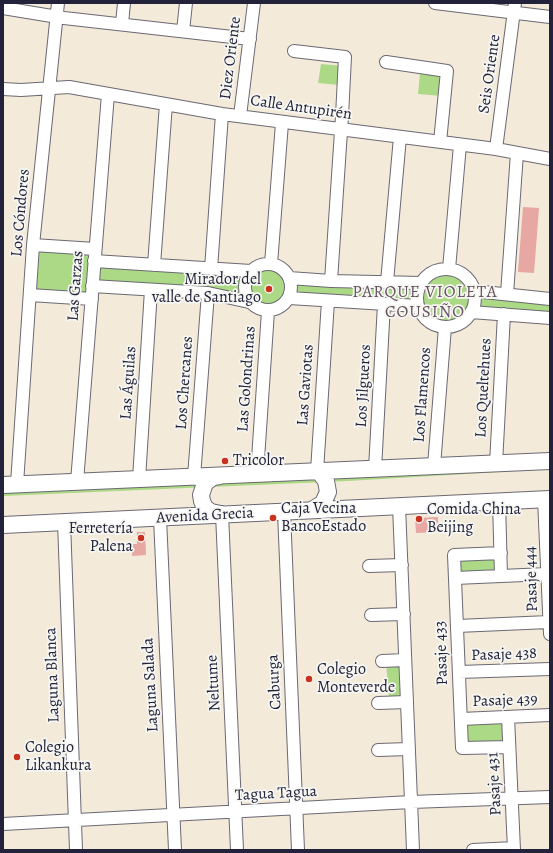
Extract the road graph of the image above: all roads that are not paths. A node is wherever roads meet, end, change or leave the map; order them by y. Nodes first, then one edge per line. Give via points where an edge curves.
1 (58, 3) edge
2 (124, 3) edge
3 (186, 3) edge
4 (254, 3) edge
5 (443, 3) edge
6 (3, 8) edge
7 (515, 8) edge
8 (56, 17) junction
9 (550, 17) edge
10 (122, 24) junction
11 (183, 31) junction
12 (250, 39) junction
13 (294, 51) dead end
14 (386, 62) dead end
15 (49, 88) junction
16 (3, 89) edge
17 (108, 94) junction
18 (166, 104) junction
19 (222, 114) junction
20 (240, 116) junction
21 (282, 123) junction
22 (341, 130) junction
23 (400, 137) junction
24 (440, 142) junction
25 (460, 144) junction
26 (496, 149) junction
27 (517, 153) junction
28 (550, 160) edge
29 (34, 245) junction
30 (95, 249) junction
31 (94, 261) junction
32 (271, 264) junction
33 (154, 265) junction
34 (211, 269) junction
35 (449, 269) junction
36 (251, 271) junction
37 (289, 278) junction
38 (331, 281) junction
39 (387, 282) junction
40 (421, 283) junction
41 (92, 286) junction
42 (151, 290) junction
43 (474, 291) junction
44 (208, 293) junction
45 (507, 294) junction
46 (30, 295) junction
47 (289, 298) junction
48 (92, 299) junction
49 (550, 299) edge
50 (328, 301) junction
51 (249, 302) junction
52 (384, 304) junction
53 (418, 306) junction
54 (268, 311) junction
55 (471, 312) junction
56 (504, 314) junction
57 (550, 318) edge
58 (445, 327) junction
59 (550, 461) edge
60 (496, 464) junction
61 (434, 466) junction
62 (375, 469) junction
63 (316, 471) junction
64 (257, 474) junction
65 (224, 475) junction
66 (194, 476) junction
67 (139, 479) junction
68 (77, 482) junction
69 (10, 485) edge
70 (547, 499) edge
71 (499, 501) junction
72 (399, 506) junction
73 (312, 510) junction
74 (284, 512) junction
75 (222, 514) junction
76 (160, 518) junction
77 (64, 522) junction
78 (3, 525) edge
79 (501, 553) junction
80 (402, 565) junction
81 (369, 566) dead end
82 (547, 574) junction
83 (501, 576) junction
84 (455, 578) junction
85 (404, 614) junction
86 (371, 615) dead end
87 (550, 622) edge
88 (457, 626) junction
89 (550, 634) edge
90 (406, 660) junction
91 (382, 661) dead end
92 (550, 669) edge
93 (459, 672) junction
94 (407, 702) junction
95 (378, 703) dead end
96 (550, 715) edge
97 (508, 717) junction
98 (461, 719) junction
99 (509, 747) junction
100 (409, 749) junction
101 (378, 750) dead end
102 (550, 797) edge
103 (512, 798) junction
104 (411, 802) junction
105 (297, 809) junction
106 (235, 812) junction
107 (173, 815) junction
108 (74, 820) junction
109 (3, 824) edge
110 (514, 849) edge
111 (76, 850) edge
112 (175, 850) edge
113 (237, 850) edge
114 (298, 850) edge
115 (413, 850) edge
116 (473, 850) edge

1 - 8 street, Los Cóndores
2 - 10 street
3 - 11 street
4 - 12 street, Diez Oriente
5 - 7 street
6 - 8 street
7 - 9 street
7 - 26 street, Seis Oriente
8 - 10 street
8 - 15 street, Los Cóndores
10 - 11 street
11 - 12 street
12 - 20 street, Diez Oriente
13 - 22 street via 345,57
14 - 24 street via 447,71
15 - 16 street, Calle Antupirén
15 - 17 street, Calle Antupirén via 69,87
15 - 29 street, Los Cóndores
17 - 18 street, Calle Antupirén
17 - 30 street, Las Garzas
18 - 19 street, Calle Antupirén
18 - 33 street
19 - 20 street, Calle Antupirén
19 - 34 street
20 - 21 street, Calle Antupirén
21 - 22 street, Calle Antupirén
21 - 32 street
22 - 23 street, Calle Antupirén
22 - 38 street
23 - 24 street, Calle Antupirén
23 - 39 street
24 - 25 street, Calle Antupirén
25 - 26 street, Calle Antupirén
25 - 35 street
26 - 27 street, Calle Antupirén
27 - 28 street, Calle Antupirén
27 - 45 street
29 - 30 street
29 - 46 street, Los Cóndores
30 - 31 street, Las Garzas
31 - 33 street
31 - 41 street, Las Garzas
32 - 36 street via 257,266
32 - 37 street via 279,266
33 - 34 street
34 - 36 street
35 - 40 street via 438,270 428,275
35 - 43 street via 469,280
36 - 51 street via 244,282
37 - 38 street
37 - 47 street
38 - 39 street
39 - 40 street
40 - 53 street via 417,295
41 - 42 street
41 - 48 street, Las Garzas
42 - 44 street
42 - 67 street, Las Águilas
43 - 45 street
43 - 55 street via 475,302
44 - 51 street
44 - 66 street, Los Chercanes
45 - 49 street
46 - 48 street
46 - 69 street, Los Cóndores
47 - 50 street
47 - 54 street via 280,307
48 - 68 street, Las Garzas
50 - 52 street
50 - 63 street, Las Gaviotas
51 - 54 street via 261,310
52 - 53 street
52 - 62 street, Los Jilgueros
53 - 58 street via 424,317 433,324
54 - 64 street, Las Golondrinas
55 - 56 street
55 - 58 street via 460,324
56 - 57 street
56 - 60 street, Los Queltehues
58 - 61 street, Los Flamencos
59 - 60 main road
60 - 61 main road
61 - 62 main road
62 - 63 main road
63 - 64 main road
63 - 73 main road via 326,481 328,492 323,503
64 - 65 main road
65 - 66 main road
65 - 75 main road via 209,480 202,488 201,495 208,510 214,514
66 - 67 main road
67 - 68 main road
68 - 69 main road
70 - 71 main road, Avenida Grecia
70 - 82 street, Pasaje 444
71 - 72 main road, Avenida Grecia
71 - 79 street
72 - 73 main road, Avenida Grecia
72 - 80 street
73 - 74 main road, Avenida Grecia
74 - 75 main road, Avenida Grecia
74 - 105 street, Caburga
75 - 76 main road, Avenida Grecia
75 - 106 street, Neltume
76 - 77 main road, Avenida Grecia
76 - 107 street, Laguna Salada
77 - 78 main road, Avenida Grecia
77 - 108 street, Laguna Blanca
79 - 83 street
79 - 84 street, Pasaje 433 via 454,555
80 - 81 street
80 - 85 street
82 - 83 street
82 - 87 street, Pasaje 444
83 - 84 street
84 - 88 street, Pasaje 433
85 - 86 street
85 - 90 street
87 - 88 street
87 - 89 street, Pasaje 444
88 - 93 street, Pasaje 433
90 - 91 street
90 - 94 street
92 - 93 street, Pasaje 438
93 - 98 street, Pasaje 433
94 - 95 street
94 - 100 street
96 - 97 street, Pasaje 439
97 - 98 street, Pasaje 439
97 - 99 street, Pasaje 431
98 - 99 street, Pasaje 433 via 462,748
99 - 103 street, Pasaje 431
100 - 101 street
100 - 104 street
102 - 103 street, Tagua Tagua
103 - 104 street, Tagua Tagua
103 - 110 street, Pasaje 431
104 - 105 street, Tagua Tagua
104 - 115 street
105 - 106 street, Tagua Tagua
105 - 114 street, Caburga
106 - 107 street, Tagua Tagua
106 - 113 street, Neltume
107 - 108 street, Tagua Tagua
107 - 112 street, Laguna Salada
108 - 109 street, Tagua Tagua
108 - 111 street, Laguna Blanca
110 - 116 street

